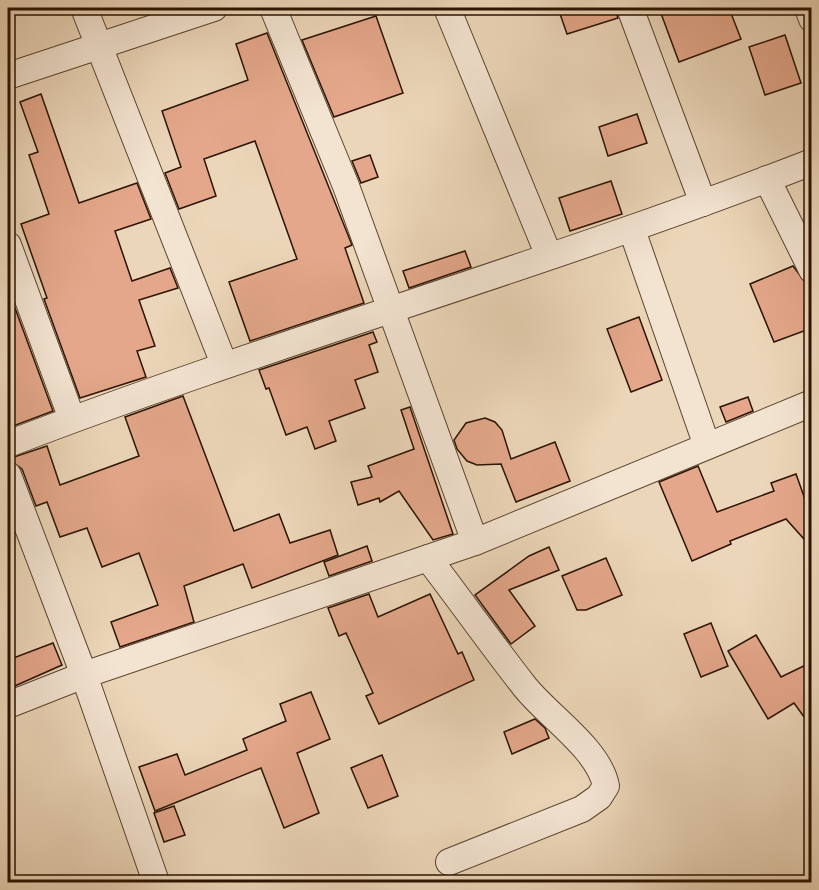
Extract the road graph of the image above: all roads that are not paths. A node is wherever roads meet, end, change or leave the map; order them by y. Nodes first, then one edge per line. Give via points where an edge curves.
1 (84, 8) edge
2 (214, 8) edge
3 (273, 8) edge
4 (447, 8) edge
5 (630, 8) edge
6 (808, 8) edge
7 (812, 19) edge
8 (99, 47) junction
9 (8, 76) edge
10 (812, 162) edge
11 (767, 179) junction
12 (703, 203) junction
13 (632, 230) junction
14 (8, 245) edge
15 (549, 256) junction
16 (812, 270) edge
17 (393, 311) junction
18 (224, 364) junction
19 (812, 404) edge
20 (72, 419) junction
21 (8, 444) edge
22 (707, 446) junction
23 (8, 475) edge
24 (475, 542) junction
25 (428, 558) junction
26 (84, 675) junction
27 (8, 705) edge
28 (449, 862) dead end
29 (156, 882) edge

1 - 8 street
2 - 8 street
3 - 17 street
4 - 15 street
5 - 12 street
6 - 7 street
8 - 9 street
8 - 18 street
10 - 11 street
11 - 12 street
11 - 16 street
12 - 13 street
13 - 15 street
13 - 22 street
14 - 20 street
15 - 17 street
17 - 18 street
17 - 24 street
18 - 20 street
19 - 22 street
20 - 21 street
22 - 24 street
23 - 26 street
24 - 25 street
25 - 26 street
25 - 28 street via 526,689 595,760 606,786 599,797 582,809
26 - 27 street
26 - 29 street

